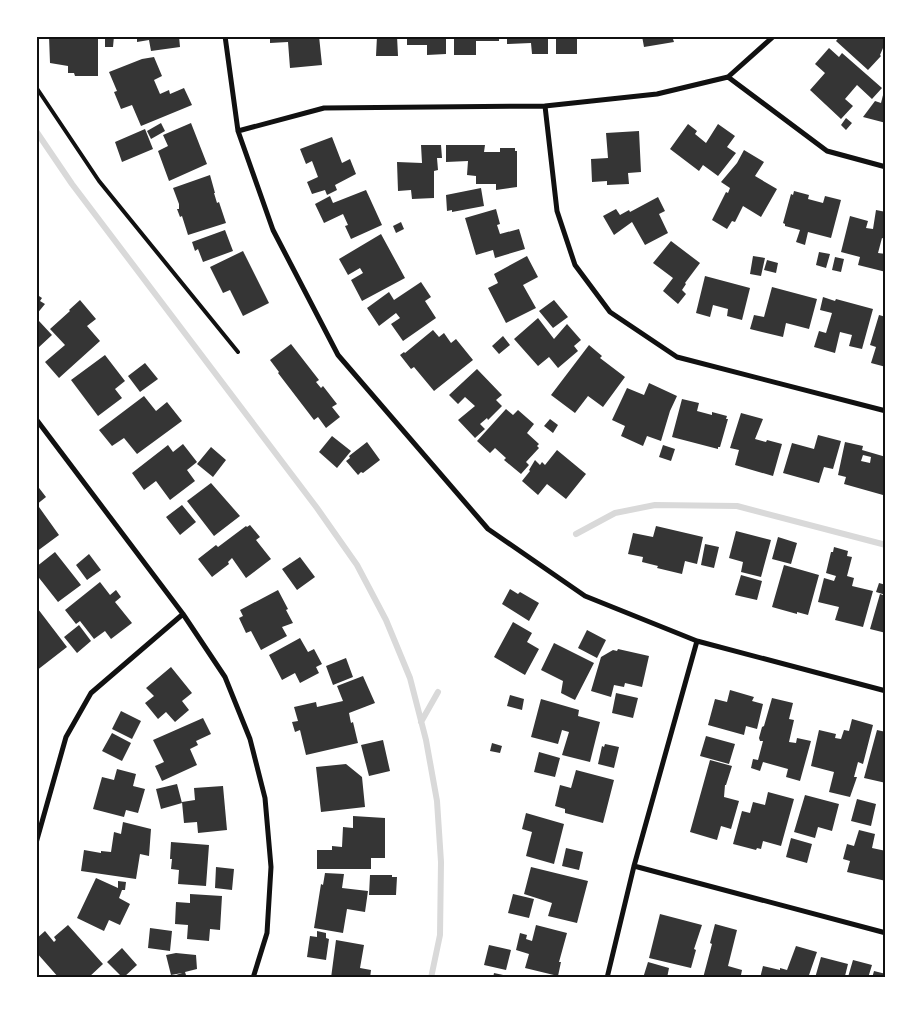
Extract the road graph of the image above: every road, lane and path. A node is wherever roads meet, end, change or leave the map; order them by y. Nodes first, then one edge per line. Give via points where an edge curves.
1 (225, 36) edge
2 (774, 36) edge
3 (728, 76) junction
4 (36, 87) edge
5 (545, 106) junction
6 (238, 131) junction
7 (886, 167) edge
8 (238, 352) dead end
9 (886, 411) edge
10 (36, 419) edge
11 (183, 614) junction
12 (697, 641) junction
13 (886, 691) edge
14 (36, 843) edge
15 (634, 866) junction
16 (886, 933) edge
17 (254, 978) edge
18 (607, 978) edge

1 - 6 street
2 - 3 street
3 - 5 street via 657,94
3 - 7 street via 828,151
4 - 8 lane via 100,180
5 - 6 street via 324,108
5 - 9 street via 557,211 575,265 610,312 678,357
6 - 12 street via 273,230 338,355 488,529 585,596
10 - 11 street
11 - 14 street via 91,693 66,737
11 - 17 street via 225,677 250,739 265,798 271,867 267,933
12 - 13 street
12 - 15 street
15 - 16 street
15 - 18 street

